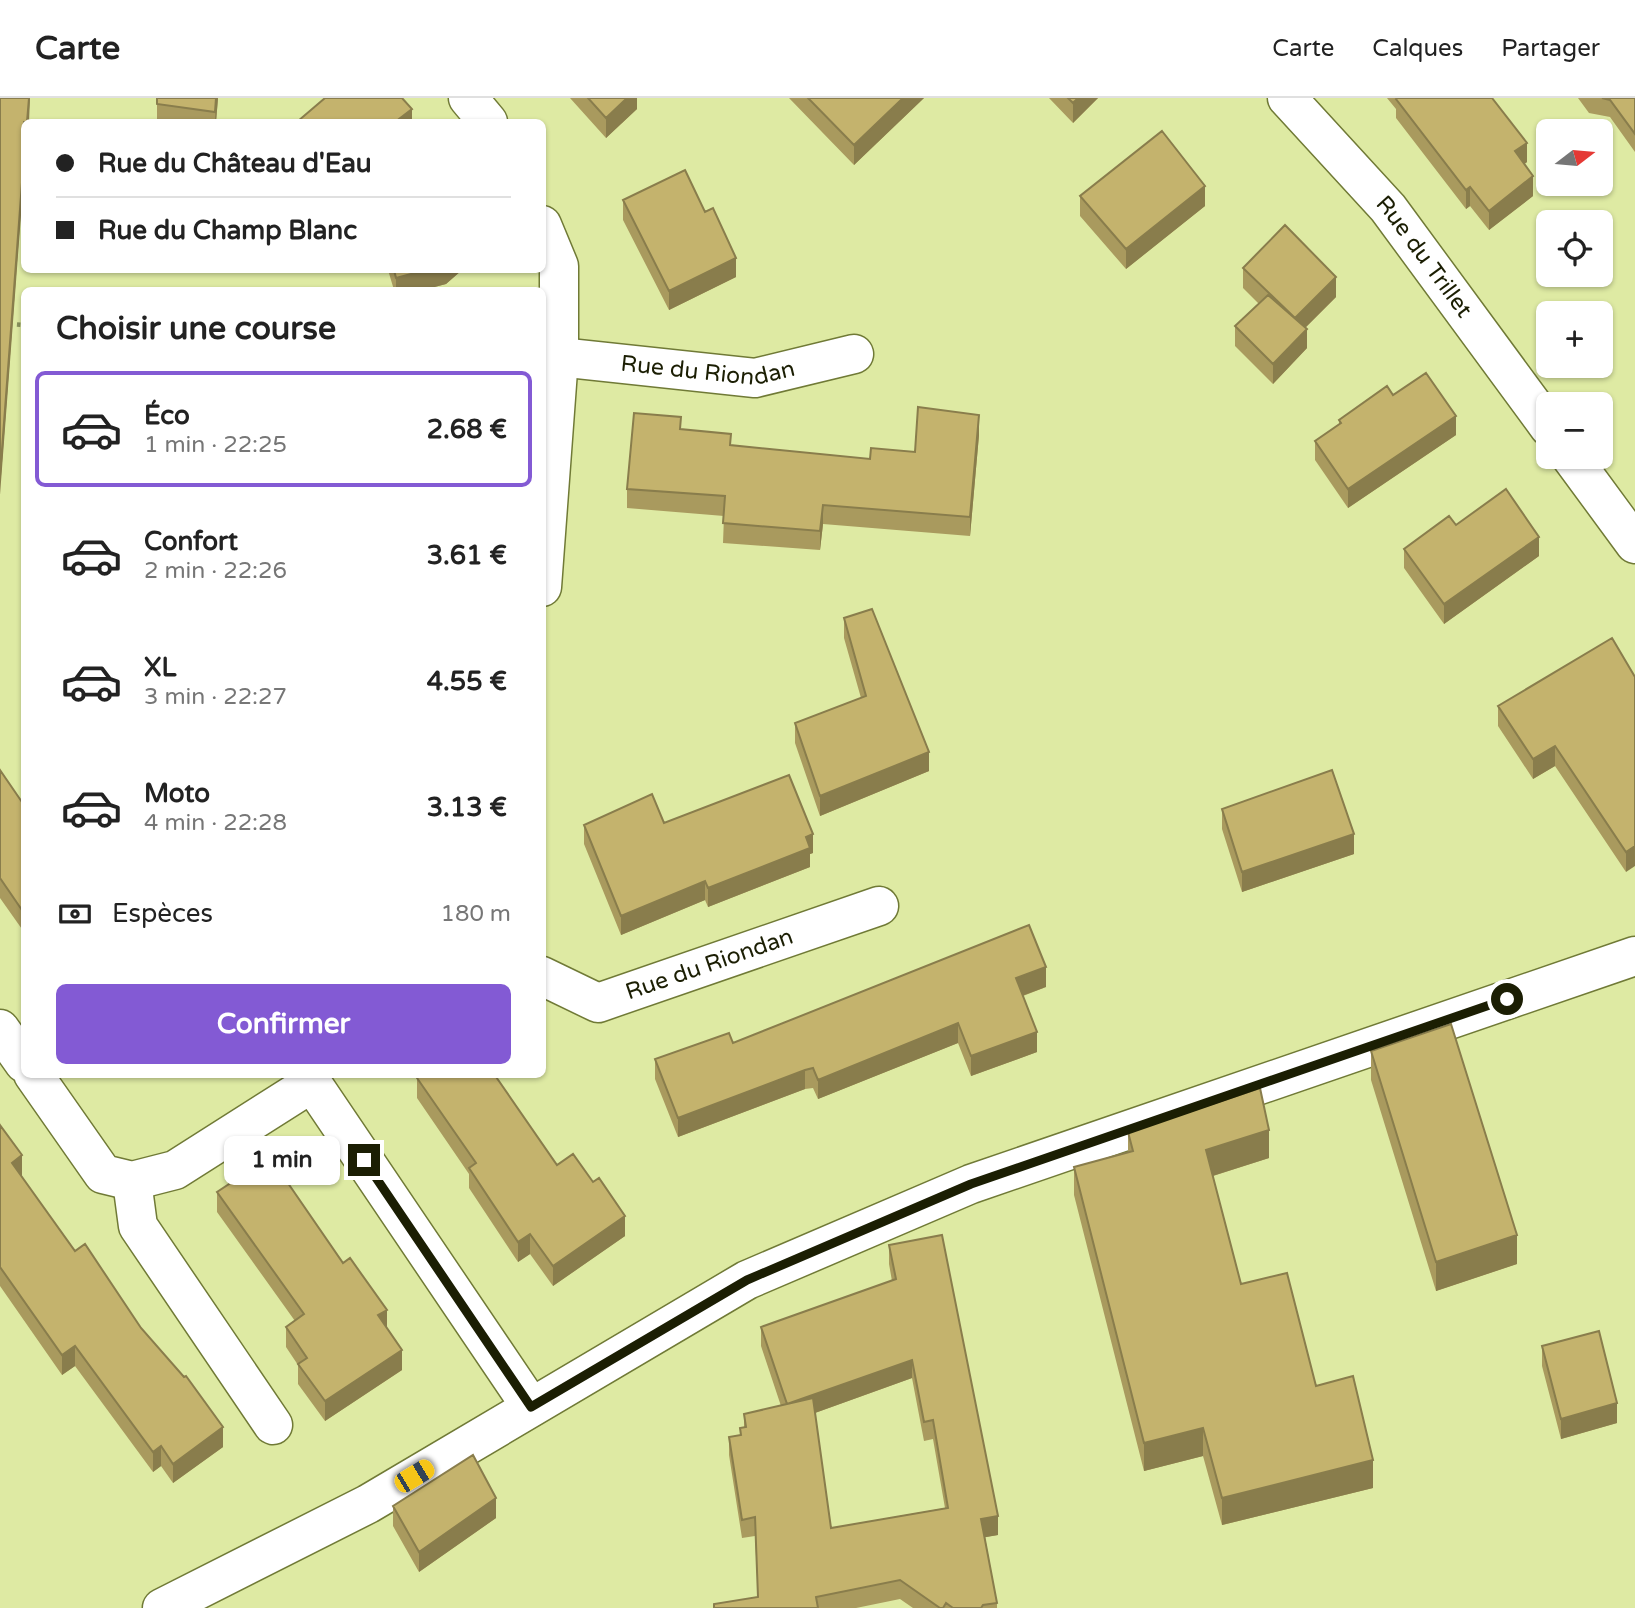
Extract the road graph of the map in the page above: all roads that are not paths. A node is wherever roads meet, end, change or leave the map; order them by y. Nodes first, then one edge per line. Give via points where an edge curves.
1 (468, 98) edge
2 (1287, 98) edge
3 (486, 119) edge
4 (546, 235) edge
5 (854, 354) dead end
6 (559, 357) junction
7 (1536, 409) edge
8 (1580, 469) edge
9 (546, 533) edge
10 (1635, 544) edge
11 (880, 906) dead end
12 (1635, 956) edge
13 (546, 978) edge
14 (0, 1029) edge
15 (21, 1059) edge
16 (36, 1078) edge
17 (319, 1079) edge
18 (132, 1181) junction
19 (531, 1407) junction
20 (273, 1425) dead end
21 (162, 1608) edge

1 - 3 street
2 - 7 street, Rue du Trillet via 1388,208
4 - 6 street via 559,266
5 - 6 street, Rue du Riondan via 755,378
6 - 9 street
8 - 10 street
11 - 13 street, Rue du Riondan via 598,1003
12 - 19 street via 971,1184 747,1280
14 - 15 street
16 - 18 street via 103,1174
17 - 18 street via 175,1170
17 - 19 street
18 - 20 street via 138,1226
19 - 21 street via 368,1504

